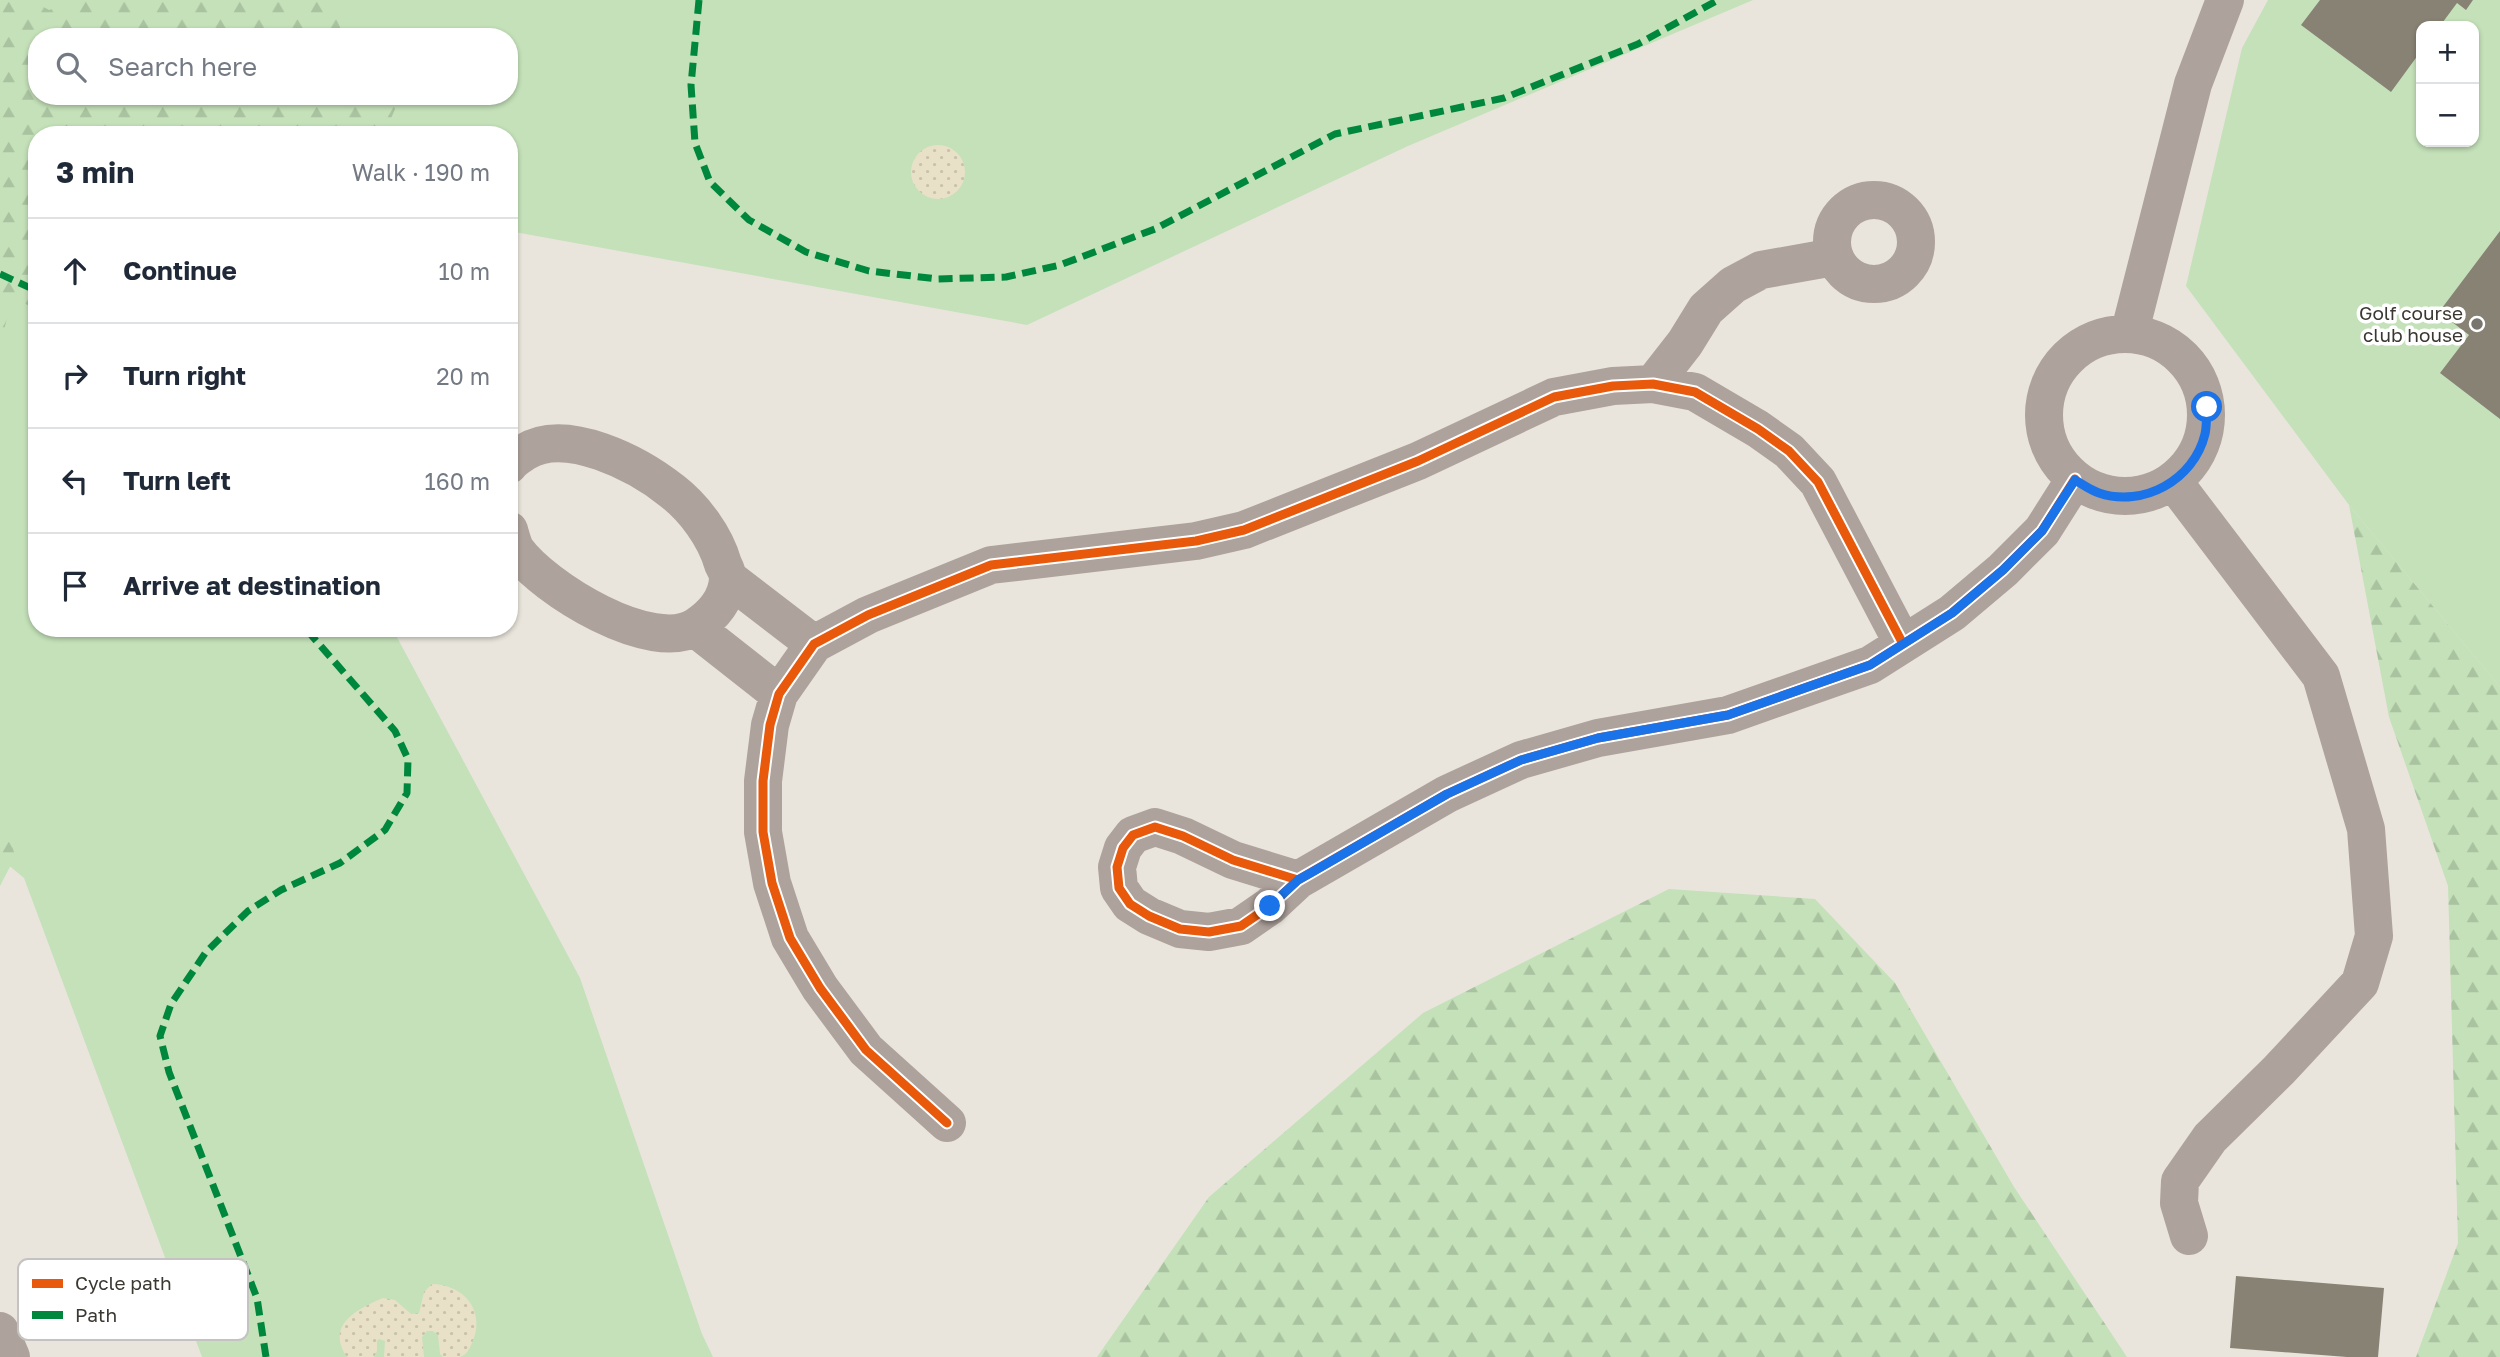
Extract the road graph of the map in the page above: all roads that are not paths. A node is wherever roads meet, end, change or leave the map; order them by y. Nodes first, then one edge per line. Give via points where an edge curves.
1 (2225, 0) edge
2 (1834, 257) dead end
3 (2130, 331) junction
4 (1653, 384) junction
5 (518, 457) edge
6 (2075, 480) junction
7 (2173, 481) junction
8 (518, 552) edge
9 (728, 578) junction
10 (695, 628) junction
11 (814, 644) junction
12 (1903, 644) junction
13 (779, 694) junction
14 (1298, 880) dead end
15 (947, 1122) dead end
16 (2189, 1236) dead end
17 (0, 1331) edge
18 (11, 1357) edge

1 - 3 street via 2193,84
2 - 4 street via 1761,270 1733,285 1706,309
3 - 6 street via 2086,343 2065,360 2050,382 2044,408 2046,435 2057,459
3 - 7 street via 2163,342 2185,358 2200,380 2207,407 2205,434 2194,460
4 - 11 street via 1554,397 1418,461 1244,530 1196,541 991,565 868,615
4 - 12 street via 1695,392 1789,451 1818,482
5 - 9 street via 552,443 583,445 630,464 672,491 702,522 720,552
6 - 7 street via 2098,492 2125,497 2152,493
6 - 12 street via 2042,531 2003,570 1952,613
7 - 16 street via 2321,676 2366,829 2374,936 2360,983 2210,1138 2180,1181 2179,1203
8 - 10 street via 584,606 642,631 670,634
9 - 10 street via 720,607
9 - 11 street
10 - 13 street
11 - 13 street
12 - 14 street via 1870,665 1728,715 1598,738 1521,760 1447,794
13 - 15 street via 754,779 772,883 790,938 866,1050
17 - 18 street

